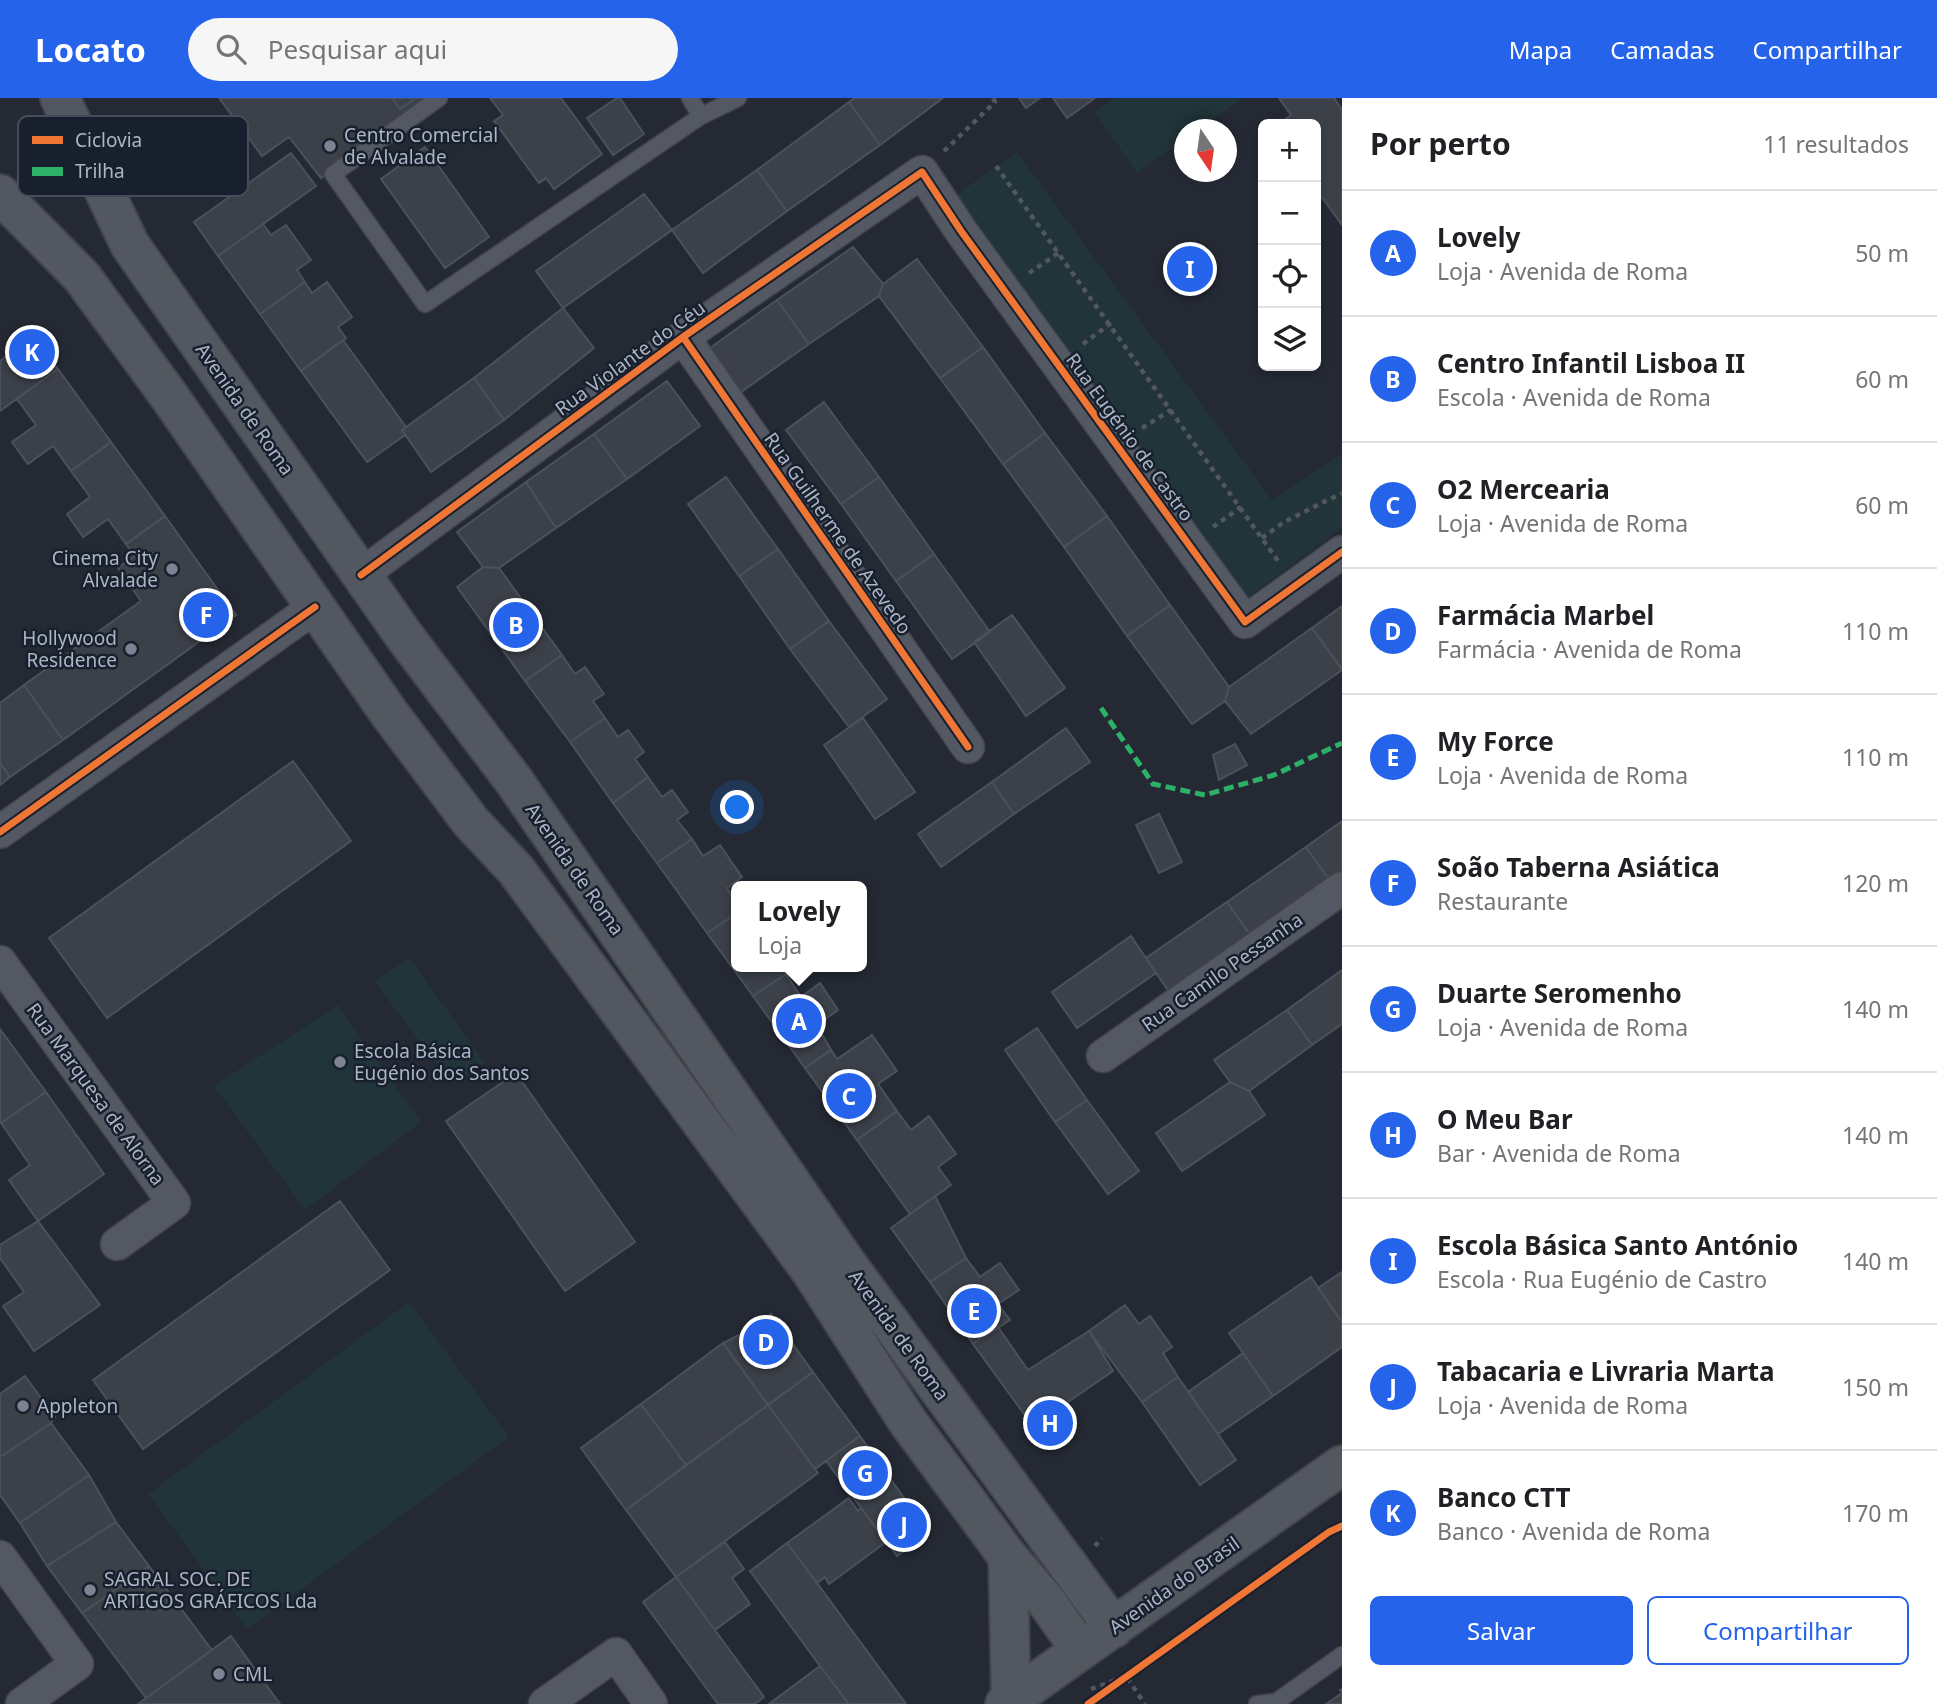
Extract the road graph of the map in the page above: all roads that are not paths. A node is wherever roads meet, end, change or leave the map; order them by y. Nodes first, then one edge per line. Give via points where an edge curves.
1 (60, 98) edge
2 (439, 98) edge
3 (690, 98) edge
4 (738, 98) edge
5 (69, 116) edge
6 (701, 116) junction
7 (922, 172) joint
8 (0, 194) edge
9 (107, 196) edge
10 (683, 337) junction
11 (1342, 552) edge
12 (361, 575) junction
13 (315, 607) junction
14 (968, 747) dead end
15 (0, 832) edge
16 (1342, 888) edge
17 (0, 962) edge
18 (1103, 1056) dead end
19 (117, 1244) dead end
20 (1342, 1465) edge
21 (0, 1557) edge
22 (1008, 1557) junction
23 (1114, 1628) junction
24 (1081, 1650) junction
25 (1342, 1655) edge
26 (38, 1699) edge
27 (1008, 1702) edge
28 (545, 1704) edge
29 (651, 1704) edge
30 (1257, 1704) edge

1 - 5 main road, Avenida de Roma
2 - 6 lane via 333,174 425,304
3 - 6 lane
4 - 6 lane
7 - 10 street, Rua Violante do Céu
7 - 11 street, Rua Eugénio de Castro via 1245,622
8 - 13 main road, Avenida de Roma via 82,277
9 - 12 main road, Avenida de Roma via 130,245
10 - 12 street, Rua Violante do Céu
10 - 14 street, Rua Guilherme de Azevedo
12 - 13 main road
12 - 23 main road, Avenida de Roma via 514,781 847,1264
13 - 15 street
13 - 22 main road, Avenida de Roma via 388,713 471,822 516,870 811,1271 908,1422
16 - 18 street, Rua Camilo Pessanha
17 - 19 street, Rua Marquesa de Alorna via 174,1203
20 - 23 main road, Avenida do Brasil
21 - 26 street via 77,1664
22 - 24 main road, Avenida de Roma
22 - 27 main road
23 - 24 main road, Avenida do Brasil
24 - 27 main road, Avenida do Brasil
25 - 30 lane via 1276,1702
28 - 29 street via 616,1654

